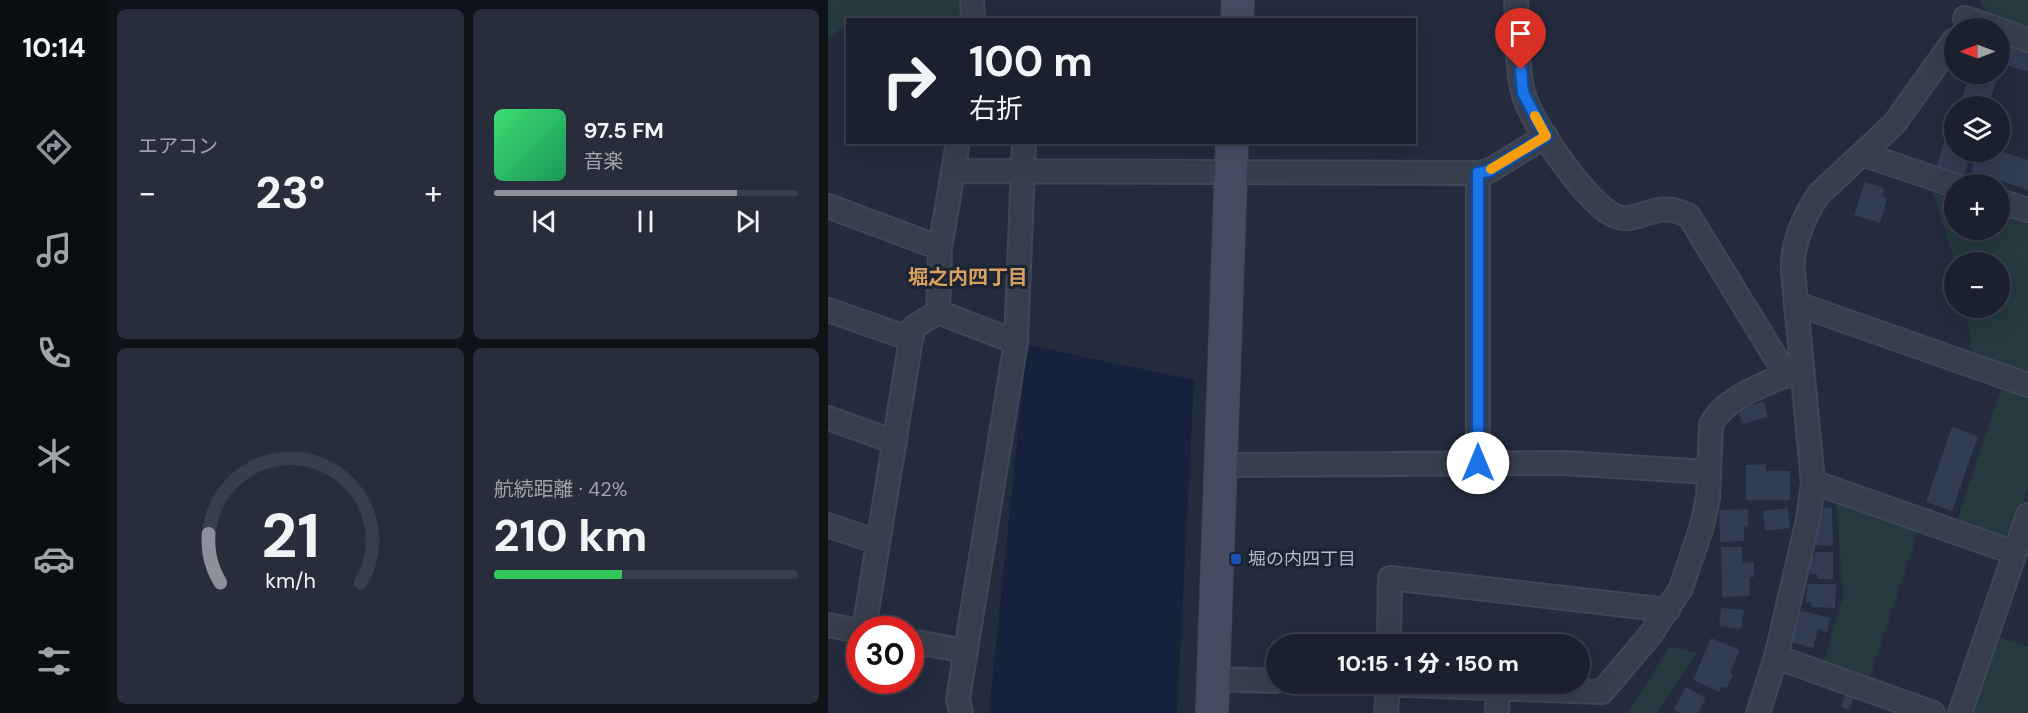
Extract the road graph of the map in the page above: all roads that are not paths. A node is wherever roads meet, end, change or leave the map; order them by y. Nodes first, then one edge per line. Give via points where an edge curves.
1 (972, 0) edge
2 (1238, 0) edge
3 (1516, 0) edge
4 (973, 18) edge
5 (1237, 18) edge
6 (2010, 34) edge
7 (2028, 40) edge
8 (1944, 54) edge
9 (1546, 136) junction
10 (958, 144) edge
11 (1024, 144) edge
12 (1862, 154) junction
13 (1231, 157) edge
14 (954, 171) junction
15 (1022, 171) junction
16 (1478, 173) junction
17 (1944, 182) edge
18 (2010, 204) edge
19 (828, 206) edge
20 (2028, 210) edge
21 (940, 248) junction
22 (1797, 304) junction
23 (828, 310) edge
24 (938, 312) junction
25 (911, 339) junction
26 (1016, 342) junction
27 (1794, 372) junction
28 (2028, 385) edge
29 (828, 418) edge
30 (895, 442) junction
31 (1478, 463) junction
32 (1221, 465) junction
33 (1709, 472) junction
34 (1813, 482) junction
35 (2028, 515) edge
36 (828, 525) edge
37 (878, 542) junction
38 (2015, 553) junction
39 (1668, 610) junction
40 (865, 616) edge
41 (828, 625) edge
42 (846, 628) edge
43 (1389, 634) edge
44 (924, 644) edge
45 (966, 651) junction
46 (1776, 657) junction
47 (1214, 679) junction
48 (1266, 681) edge
49 (1590, 692) edge
50 (1387, 694) edge
51 (1498, 694) edge
52 (961, 713) edge
53 (1212, 713) edge
54 (1386, 713) edge
55 (1497, 713) edge
56 (1758, 713) edge
57 (1933, 713) edge
58 (1960, 713) edge

1 - 4 street
2 - 5 street
3 - 9 street via 1523,93
6 - 7 street
8 - 12 street via 1894,124
9 - 16 street via 1489,171
9 - 27 street via 1581,188 1616,217 1675,208 1689,216
10 - 14 street
11 - 15 street
12 - 17 street
12 - 22 street via 1826,185 1810,207 1792,260
13 - 15 street
13 - 16 street
13 - 32 street
14 - 15 street
14 - 21 street
15 - 26 street
16 - 31 street
18 - 20 street
19 - 21 street
21 - 24 street
22 - 27 street
22 - 28 street
23 - 25 street
24 - 25 street via 914,327
24 - 26 street
25 - 30 street
26 - 45 street
27 - 33 street via 1730,403 1715,416 1711,425
27 - 34 street
29 - 30 street
30 - 37 street
31 - 32 street
31 - 33 street via 1564,463
32 - 47 street
33 - 39 street via 1702,526 1681,588
34 - 38 street
34 - 46 street
35 - 38 street
36 - 37 street
37 - 40 street
38 - 58 street
39 - 43 street via 1390,578
39 - 49 street via 1602,692
41 - 42 street
44 - 45 street
45 - 52 street via 958,699
46 - 56 street
46 - 57 street
47 - 48 street
47 - 53 street
50 - 54 street
51 - 55 street

